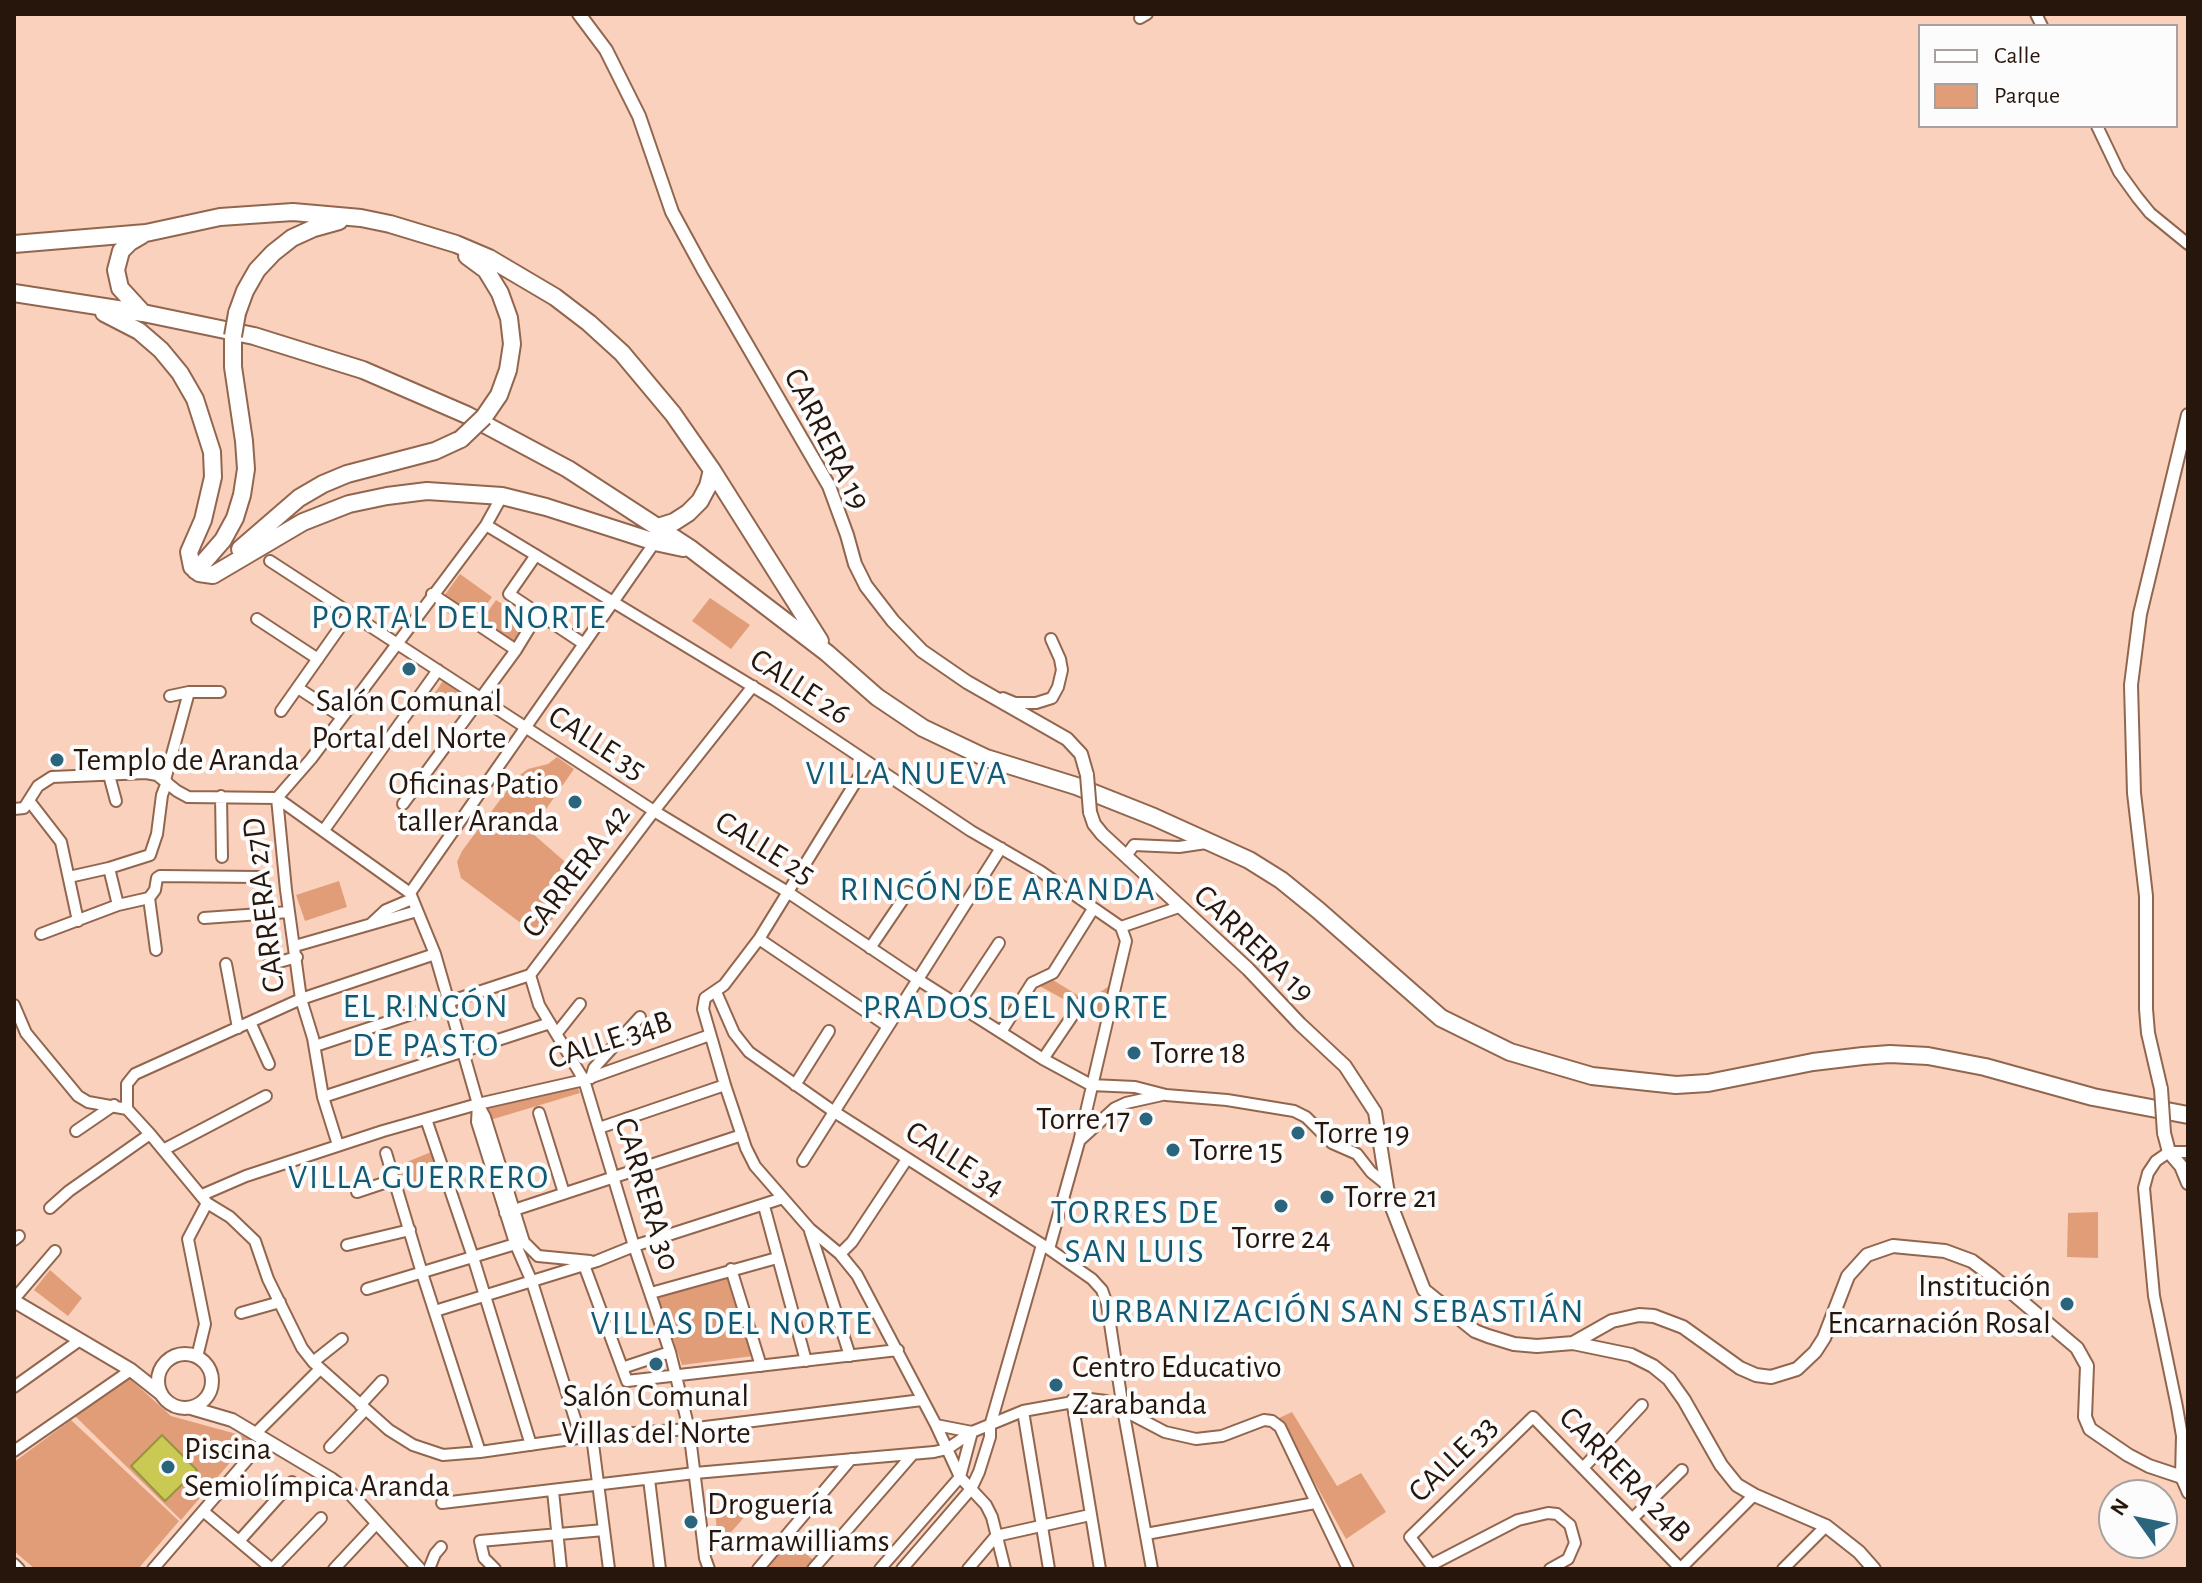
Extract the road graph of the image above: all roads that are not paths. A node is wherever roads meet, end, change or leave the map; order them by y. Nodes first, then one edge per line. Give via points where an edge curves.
1 (579, 14) edge
2 (2098, 128) edge
3 (361, 218) junction
4 (419, 232) junction
5 (146, 233) junction
6 (14, 244) edge
7 (2188, 244) edge
8 (14, 293) edge
9 (72, 301) junction
10 (143, 313) junction
11 (2188, 415) edge
12 (712, 470) junction
13 (502, 496) junction
14 (486, 525) junction
15 (656, 535) junction
16 (536, 555) junction
17 (270, 561) dead end
18 (196, 571) junction
19 (213, 575) junction
20 (432, 594) junction
21 (614, 603) junction
22 (350, 613) junction
23 (538, 614) junction
24 (257, 619) dead end
25 (1051, 639) dead end
26 (397, 643) junction
27 (584, 644) junction
28 (516, 650) junction
29 (827, 653) junction
30 (318, 659) junction
31 (438, 670) junction
32 (753, 686) junction
33 (298, 688) junction
34 (189, 692) junction
35 (220, 692) dead end
36 (985, 692) junction
37 (170, 696) dead end
38 (481, 698) junction
39 (281, 711) dead end
40 (342, 717) junction
41 (526, 727) junction
42 (868, 762) junction
43 (109, 775) junction
44 (166, 781) junction
45 (221, 796) junction
46 (277, 798) junction
47 (116, 801) dead end
48 (30, 802) junction
49 (403, 804) dead end
50 (14, 809) edge
51 (654, 811) junction
52 (324, 830) junction
53 (1213, 842) junction
54 (1001, 848) junction
55 (1126, 856) junction
56 (222, 857) dead end
57 (109, 868) junction
58 (69, 877) junction
59 (259, 877) dead end
60 (786, 891) junction
61 (908, 892) dead end
62 (411, 896) junction
63 (149, 898) junction
64 (118, 905) junction
65 (1179, 907) junction
66 (1093, 909) junction
67 (417, 911) junction
68 (289, 912) junction
69 (204, 918) dead end
70 (78, 921) junction
71 (371, 924) junction
72 (1121, 927) junction
73 (41, 934) dead end
74 (759, 939) junction
75 (999, 943) dead end
76 (870, 948) junction
77 (156, 950) dead end
78 (296, 952) junction
79 (435, 954) junction
80 (226, 964) dead end
81 (268, 965) dead end
82 (530, 975) junction
83 (917, 979) junction
84 (716, 992) junction
85 (301, 999) junction
86 (450, 1002) junction
87 (1081, 1003) dead end
88 (580, 1004) dead end
89 (14, 1005) edge
90 (958, 1005) junction
91 (640, 1017) dead end
92 (250, 1022) junction
93 (550, 1023) junction
94 (886, 1025) junction
95 (238, 1028) junction
96 (829, 1031) dead end
97 (1001, 1032) junction
98 (26, 1033) junction
99 (557, 1033) junction
100 (710, 1035) junction
101 (14, 1041) edge
102 (315, 1046) junction
103 (462, 1053) junction
104 (1043, 1059) junction
105 (269, 1064) dead end
106 (588, 1079) junction
107 (725, 1085) junction
108 (795, 1085) junction
109 (1091, 1085) junction
110 (1166, 1095) junction
111 (266, 1096) dead end
112 (323, 1097) junction
113 (478, 1104) junction
114 (114, 1105) junction
115 (127, 1109) junction
116 (833, 1111) junction
117 (539, 1113) dead end
118 (2188, 1115) edge
119 (426, 1119) junction
120 (599, 1128) junction
121 (76, 1131) dead end
122 (150, 1134) junction
123 (742, 1135) junction
124 (1079, 1142) junction
125 (338, 1145) junction
126 (163, 1150) junction
127 (2169, 1152) junction
128 (2188, 1152) edge
129 (386, 1153) dead end
130 (907, 1159) junction
131 (803, 1161) dead end
132 (614, 1176) junction
133 (393, 1180) junction
134 (2188, 1183) edge
135 (1386, 1184) junction
136 (357, 1192) dead end
137 (564, 1193) junction
138 (783, 1198) junction
139 (204, 1199) junction
140 (764, 1206) junction
141 (50, 1208) dead end
142 (510, 1212) junction
143 (810, 1229) junction
144 (410, 1230) junction
145 (519, 1242) junction
146 (347, 1245) dead end
147 (634, 1246) junction
148 (1046, 1247) junction
149 (55, 1251) dead end
150 (840, 1254) junction
151 (473, 1257) junction
152 (777, 1258) junction
153 (597, 1261) junction
154 (584, 1265) junction
155 (731, 1269) junction
156 (422, 1273) junction
157 (532, 1282) junction
158 (367, 1289) dead end
159 (651, 1293) junction
160 (485, 1295) junction
161 (14, 1299) edge
162 (280, 1302) junction
163 (435, 1311) junction
164 (241, 1313) dead end
165 (342, 1339) dead end
166 (80, 1340) junction
167 (1573, 1343) junction
168 (898, 1350) junction
169 (670, 1352) junction
170 (850, 1356) junction
171 (197, 1357) junction
172 (806, 1361) junction
173 (316, 1366) junction
174 (761, 1366) junction
175 (622, 1368) junction
176 (131, 1370) junction
177 (676, 1374) junction
178 (382, 1381) dead end
179 (14, 1387) edge
180 (159, 1388) junction
181 (922, 1400) junction
182 (1072, 1400) junction
183 (1642, 1405) dead end
184 (362, 1407) junction
185 (191, 1408) junction
186 (1123, 1409) junction
187 (1023, 1411) junction
188 (1533, 1417) joint
189 (936, 1425) junction
190 (990, 1426) junction
191 (689, 1429) junction
192 (972, 1432) junction
193 (260, 1436) junction
194 (587, 1437) junction
195 (531, 1445) junction
196 (330, 1447) dead end
197 (947, 1449) junction
198 (14, 1451) edge
199 (480, 1452) junction
200 (913, 1454) junction
201 (851, 1459) junction
202 (1583, 1468) junction
203 (1682, 1470) dead end
204 (695, 1473) junction
205 (960, 1477) junction
206 (2184, 1478) edge
207 (649, 1479) junction
208 (292, 1482) dead end
209 (598, 1486) junction
210 (971, 1489) junction
211 (553, 1491) junction
212 (2188, 1493) edge
213 (1754, 1495) junction
214 (442, 1503) dead end
215 (1315, 1503) junction
216 (203, 1511) junction
217 (1090, 1515) junction
218 (321, 1518) dead end
219 (1632, 1519) junction
220 (377, 1523) junction
221 (1042, 1526) junction
222 (1826, 1526) junction
223 (604, 1530) junction
224 (557, 1533) junction
225 (1146, 1534) junction
226 (996, 1536) junction
227 (240, 1540) junction
228 (441, 1547) dead end
229 (14, 1564) edge
230 (707, 1564) edge
231 (1432, 1567) edge
232 (19, 1569) edge
233 (153, 1569) edge
234 (272, 1569) edge
235 (334, 1569) edge
236 (419, 1569) edge
237 (429, 1569) edge
238 (495, 1569) edge
239 (561, 1569) edge
240 (609, 1569) edge
241 (660, 1569) edge
242 (695, 1569) edge
243 (758, 1569) edge
244 (813, 1569) edge
245 (880, 1569) edge
246 (902, 1569) edge
247 (968, 1569) edge
248 (1005, 1569) edge
249 (1049, 1569) edge
250 (1100, 1569) edge
251 (1152, 1569) edge
252 (1348, 1569) edge
253 (1550, 1569) edge
254 (1680, 1569) edge
255 (1783, 1569) edge
256 (1874, 1569) edge

1 - 36 street, CARRERA 19 via 606,50 639,116 672,212 829,486 866,586 922,651
2 - 7 street via 2137,197
3 - 4 highway
3 - 5 highway via 293,212 220,217
3 - 18 highway, bridge via 292,238 257,270 245,291 233,336 245,455 242,495 223,540
4 - 12 highway via 515,272 589,323 622,353
4 - 19 highway, bridge via 486,270 509,318 512,344 504,382 484,417 461,439 435,451 323,484 273,519
5 - 6 highway
5 - 10 highway via 121,251 116,270 120,288
8 - 9 highway
9 - 10 highway
9 - 18 highway via 139,331 180,373 195,399 212,452 213,477 189,552
10 - 15 highway via 309,352 415,391 568,469
11 - 127 street, bridge via 2140,614 2131,685 2134,793 2146,896 2148,1033
12 - 15 highway via 704,494 688,513
12 - 29 highway
13 - 14 street
13 - 15 highway
13 - 19 highway via 427,491 349,504 303,522
14 - 16 street, CALLE 26
14 - 20 street
15 - 21 street
15 - 29 highway via 691,549
16 - 21 street, CALLE 26
16 - 23 street via 509,594
17 - 22 street, CALLE 35
18 - 19 highway
20 - 26 street
20 - 28 street
21 - 27 street
21 - 32 street, CALLE 26
22 - 26 street, CALLE 35
22 - 30 street
23 - 27 street
23 - 28 street
24 - 30 street
25 - 36 street via 1062,670 1052,698 1015,703
26 - 31 street, CALLE 35
26 - 40 street
27 - 41 street
28 - 38 street
29 - 53 highway via 923,728 986,758 1076,786
30 - 33 street
31 - 38 street, CALLE 35
31 - 52 street
32 - 42 street, CALLE 26
32 - 51 street, CARRERA 42
33 - 39 street
33 - 40 street
34 - 35 street
34 - 37 street
34 - 44 street
36 - 55 street, CARRERA 19, bridge via 1067,739 1081,754 1094,824
38 - 41 street, CALLE 35
38 - 49 street
40 - 46 street
41 - 51 street, CALLE 35
41 - 62 street
42 - 54 street, CALLE 26
42 - 60 street
43 - 44 street via 146,773
43 - 47 street
43 - 48 street via 52,777 38,786
44 - 45 street via 188,797
44 - 57 street via 150,855
45 - 46 street
45 - 56 street
46 - 52 street
46 - 68 street, CARRERA 27D
48 - 50 street
48 - 58 street via 61,842
51 - 60 street, CALLE 25
51 - 82 street, CARRERA 42
52 - 62 street
53 - 55 street via 1134,845
53 - 118 highway via 1281,880 1441,1018 1483,1041 1556,1067 1676,1085 1863,1056 1928,1056
54 - 66 street, CALLE 26
54 - 83 street
55 - 65 street, CARRERA 19
57 - 58 street
57 - 64 street
58 - 70 street
59 - 63 street via 160,876
60 - 74 street
60 - 76 street, CALLE 25
61 - 76 street
62 - 67 street
62 - 71 street
63 - 64 street
63 - 77 street
64 - 70 street
65 - 72 street
65 - 135 street, CARRERA 19 via 1345,1066 1375,1112
66 - 72 street, CALLE 26
66 - 97 street via 1053,973 1032,983
67 - 71 street
67 - 79 street
68 - 69 street
68 - 78 street, CARRERA 27D
70 - 73 street
71 - 78 street
72 - 109 street via 1126,941
74 - 84 street
74 - 94 street
75 - 90 street
76 - 83 street, CALLE 25
78 - 81 street
78 - 85 street, CARRERA 27D
79 - 85 street
79 - 86 street
80 - 95 street
82 - 86 street
82 - 93 street, CARRERA 30
83 - 90 street, CALLE 25
83 - 94 street
84 - 100 street via 703,1002
84 - 108 street, CALLE 34 via 749,1052
85 - 92 street
85 - 102 street, CARRERA 27D
86 - 102 street
86 - 103 street
87 - 104 street
88 - 99 street
89 - 98 street
90 - 97 street, CALLE 25
91 - 106 street
92 - 95 street
92 - 105 street
93 - 99 street, CARRERA 30
93 - 103 street
94 - 116 street
95 - 115 street via 135,1074 127,1084
96 - 108 street
97 - 104 street, CALLE 25
98 - 101 street
98 - 114 street via 78,1096
99 - 106 street, CARRERA 30
100 - 106 street, CALLE 34B
100 - 107 street
102 - 112 street, CARRERA 27D
103 - 112 street
103 - 113 street
104 - 109 street, CALLE 25
106 - 113 street, CALLE 34B
106 - 120 street, CARRERA 30
107 - 120 street
107 - 123 street
108 - 116 street, CALLE 34
109 - 110 street
109 - 124 street
110 - 124 street via 1115,1108
110 - 135 street via 1294,1111 1332,1143 1357,1154
111 - 126 street
112 - 125 street, CARRERA 27D
113 - 119 street, CALLE 34B
113 - 142 street
114 - 115 street
114 - 121 street
115 - 122 street
116 - 130 street, CALLE 34
116 - 131 street
117 - 137 street
119 - 125 street, CALLE 34B
119 - 151 street
120 - 132 street, CARRERA 30
122 - 126 street
122 - 141 street
123 - 132 street
123 - 138 street via 755,1166
124 - 148 street
125 - 139 street, CALLE 34B via 246,1176
126 - 139 street
127 - 128 street
127 - 134 street
127 - 206 street via 2156,1161 2144,1188 2154,1296 2182,1436
129 - 133 street
130 - 148 street, CALLE 34
130 - 150 street
132 - 137 street
132 - 147 street, CARRERA 30
133 - 136 street
133 - 144 street
135 - 167 street, CARRERA 19 via 1424,1290 1451,1313 1475,1331 1514,1344
137 - 142 street
138 - 140 street
138 - 143 street
139 - 162 street via 255,1241
139 - 171 street via 188,1239 205,1324
140 - 147 street
140 - 152 street
142 - 145 street
143 - 150 street
143 - 170 street
144 - 146 street
144 - 156 street
145 - 151 street
145 - 153 street via 538,1256
145 - 157 street
147 - 153 street
147 - 159 street, CARRERA 30
148 - 186 street, CALLE 34 via 1102,1290
148 - 190 street
149 - 161 street
150 - 168 street
151 - 156 street
151 - 160 street
152 - 155 street
152 - 172 street
153 - 154 street
154 - 157 street
154 - 175 street
155 - 159 street
155 - 174 street
156 - 158 street
156 - 163 street
157 - 160 street
157 - 194 street
159 - 169 street, CARRERA 30
160 - 163 street
160 - 195 street
161 - 166 street
161 - 180 street
162 - 164 street
162 - 173 street
163 - 199 street
165 - 173 street
166 - 176 street
166 - 179 street
167 - 206 street via 1612,1321 1654,1316 1683,1327 1740,1368 1756,1375 1785,1374 1807,1363 1815,1352 1848,1276 1867,1255 1893,1246 1945,1251 1972,1261 2077,1348 2087,1366 2085,1417 2090,1429 2128,1455
167 - 213 street, CARRERA 19 via 1631,1355 1669,1379 1729,1477
168 - 170 street
168 - 181 street
169 - 175 street
169 - 177 street, CARRERA 30
170 - 172 street
171 - 180 street via 170,1359 163,1366
171 - 185 street via 212,1380 207,1398
172 - 174 street
173 - 184 street
173 - 193 street
174 - 177 street
175 - 177 street via 627,1381
176 - 180 street
176 - 198 street
177 - 191 street, CARRERA 30
178 - 184 street
180 - 185 street via 173,1406
181 - 189 street
181 - 191 street
182 - 186 street via 1106,1401
182 - 187 street
182 - 217 street
183 - 202 street
184 - 196 street
184 - 199 street via 413,1445 443,1455
185 - 193 street via 222,1416
186 - 215 street via 1165,1432 1196,1439 1272,1421 1280,1427
186 - 225 street, CALLE 34
187 - 190 street
187 - 221 street
188 - 202 street, CARRERA 24B
188 - 231 street, CALLE 33 via 1410,1537
189 - 192 street
189 - 197 street
190 - 192 street
190 - 210 street
191 - 194 street
191 - 204 street, CARRERA 30
192 - 197 street
192 - 205 street
193 - 216 street
193 - 220 street via 331,1479
194 - 195 street
194 - 209 street
195 - 199 street
197 - 200 street
197 - 205 street
200 - 201 street
200 - 244 street
201 - 204 street
201 - 243 street
202 - 219 street, CARRERA 24B
203 - 219 street
204 - 207 street
204 - 230 street, CARRERA 30
205 - 210 street
205 - 245 street
206 - 212 street
207 - 209 street
207 - 241 street
208 - 227 street
209 - 211 street
209 - 223 street
210 - 226 street via 986,1505
210 - 246 street
211 - 214 street
211 - 224 street
213 - 222 street, CARRERA 19
213 - 254 street
215 - 225 street
215 - 252 street
216 - 227 street
216 - 233 street
217 - 221 street
217 - 250 street
218 - 234 street
219 - 254 street, CARRERA 24B
220 - 235 street
220 - 236 street
221 - 226 street
221 - 249 street
222 - 255 street
222 - 256 street, CARRERA 19
223 - 224 street
223 - 240 street
224 - 238 street via 480,1541 484,1558
224 - 239 street
225 - 251 street, CALLE 34
226 - 247 street
226 - 248 street
227 - 234 street
228 - 237 street
229 - 232 street
230 - 242 street
231 - 253 street via 1518,1520 1557,1514 1570,1525 1575,1543 1568,1559

